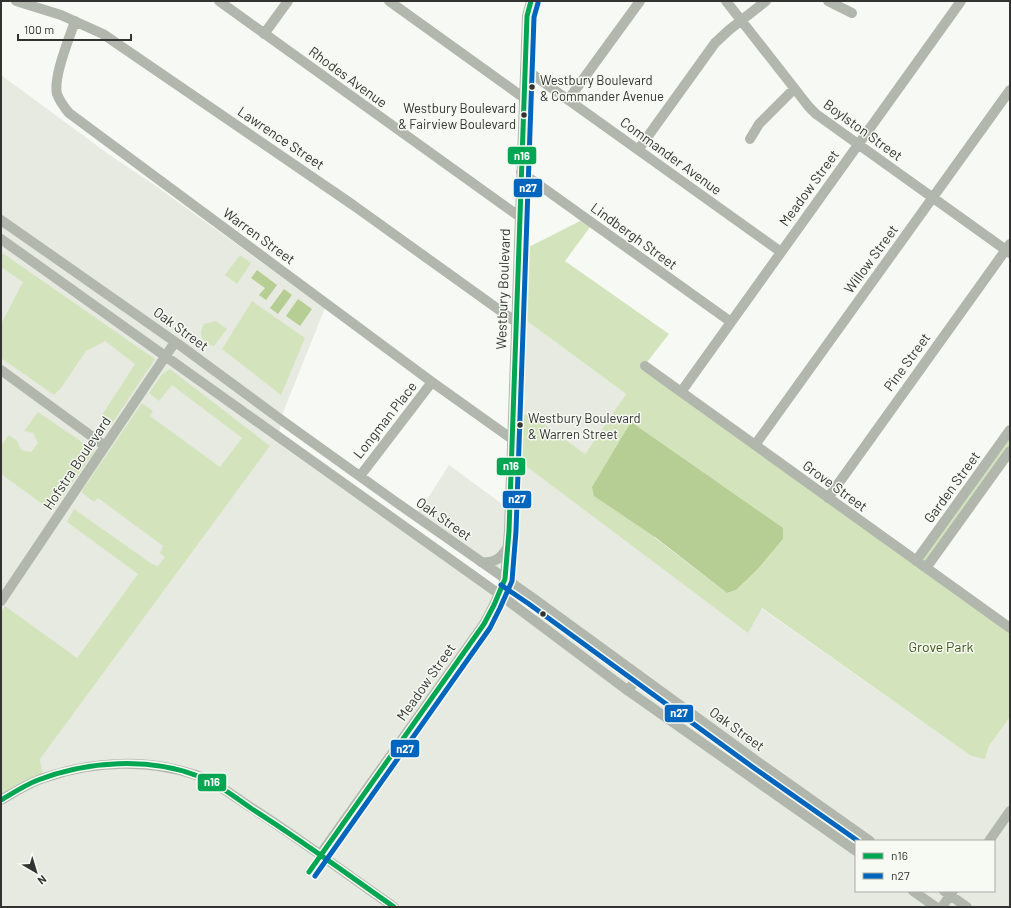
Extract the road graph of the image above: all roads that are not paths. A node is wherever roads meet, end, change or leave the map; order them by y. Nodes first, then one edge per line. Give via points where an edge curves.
1 (16, 1) edge
2 (219, 1) edge
3 (288, 1) edge
4 (390, 1) edge
5 (531, 1) edge
6 (640, 1) edge
7 (726, 1) edge
8 (766, 1) edge
9 (828, 1) edge
10 (961, 1) edge
11 (852, 13) dead end
12 (741, 20) junction
13 (75, 21) junction
14 (264, 34) junction
15 (525, 69) junction
16 (794, 89) junction
17 (1010, 90) edge
18 (524, 98) junction
19 (568, 100) junction
20 (750, 140) dead end
21 (858, 144) junction
22 (638, 150) junction
23 (521, 172) junction
24 (933, 198) junction
25 (520, 217) junction
26 (1, 220) edge
27 (1, 239) edge
28 (1008, 249) edge
29 (781, 252) junction
30 (516, 322) junction
31 (731, 322) junction
32 (175, 342) junction
33 (166, 356) junction
34 (645, 366) dead end
35 (1, 370) edge
36 (432, 382) junction
37 (681, 392) junction
38 (1010, 430) edge
39 (512, 439) junction
40 (755, 445) junction
41 (105, 446) junction
42 (1010, 451) edge
43 (360, 476) junction
44 (828, 498) junction
45 (508, 548) junction
46 (916, 560) junction
47 (481, 562) junction
48 (926, 568) junction
49 (505, 579) junction
50 (499, 594) junction
51 (2, 598) edge
52 (1010, 628) edge
53 (639, 675) junction
54 (628, 691) junction
55 (762, 765) junction
56 (754, 779) junction
57 (1, 800) edge
58 (1010, 811) edge
59 (869, 840) edge
60 (990, 840) edge
61 (855, 850) edge
62 (320, 855) junction
63 (914, 892) edge
64 (949, 892) edge
65 (394, 907) edge
66 (936, 907) edge
67 (942, 907) edge
68 (967, 907) edge

1 - 13 street, Lawrence Street
2 - 14 street, Rhodes Avenue
3 - 14 street
4 - 18 street
5 - 15 street, Westbury Boulevard via 527,16
6 - 19 street
7 - 12 street, Boylston Street
8 - 12 street
9 - 11 street
10 - 21 street, Meadow Street
12 - 16 street, Boylston Street
12 - 22 street via 715,43
13 - 30 street, Lawrence Street via 103,34 149,64
13 - 36 street, Warren Street via 56,86 57,94 69,113
14 - 25 street, Rhodes Avenue
15 - 18 street, Westbury Boulevard
15 - 19 street, Commander Avenue
16 - 20 street via 760,124
16 - 21 street, Boylston Street via 816,114
17 - 24 street, Willow Street
18 - 23 street, Westbury Boulevard
19 - 22 street, Commander Avenue
21 - 24 street, Boylston Street
21 - 29 street, Meadow Street
22 - 29 street, Commander Avenue
23 - 25 street, Westbury Boulevard
23 - 31 street, Lindbergh Street
24 - 28 street, Boylston Street
24 - 40 street, Willow Street
25 - 30 street, Westbury Boulevard
26 - 32 street, Oak Street
27 - 33 street, Oak Street
28 - 44 street, Pine Street
29 - 31 street, Meadow Street
30 - 39 street, Westbury Boulevard
31 - 37 street, Meadow Street
32 - 33 street, Hofstra Boulevard
32 - 43 street, Oak Street
33 - 41 street, Hofstra Boulevard
33 - 50 street, Oak Street
34 - 37 street, Grove Street
35 - 41 street
36 - 39 street, Warren Street
36 - 43 street, Longman Place
37 - 40 street, Grove Street
38 - 46 street, Garden Street
39 - 45 street, Westbury Boulevard
40 - 44 street, Grove Street
41 - 51 street, Hofstra Boulevard
42 - 48 street, Garden Street
43 - 47 street, Oak Street
44 - 46 street, Grove Street
45 - 47 street via 493,562
45 - 49 street, Westbury Boulevard
46 - 48 street, Grove Street
47 - 49 street, Oak Street
48 - 52 street, Grove Street
49 - 50 street, Meadow Street
49 - 53 street, Oak Street
50 - 54 street, Oak Street
50 - 62 street, Meadow Street via 484,624
53 - 54 street
53 - 55 street, Oak Street
54 - 56 street, Oak Street
55 - 56 street
55 - 59 street, Oak Street
56 - 61 street, Oak Street
57 - 62 street via 49,776 94,766 126,764 169,768 217,784
58 - 60 street
62 - 65 street
63 - 66 street
64 - 67 street
64 - 68 street

